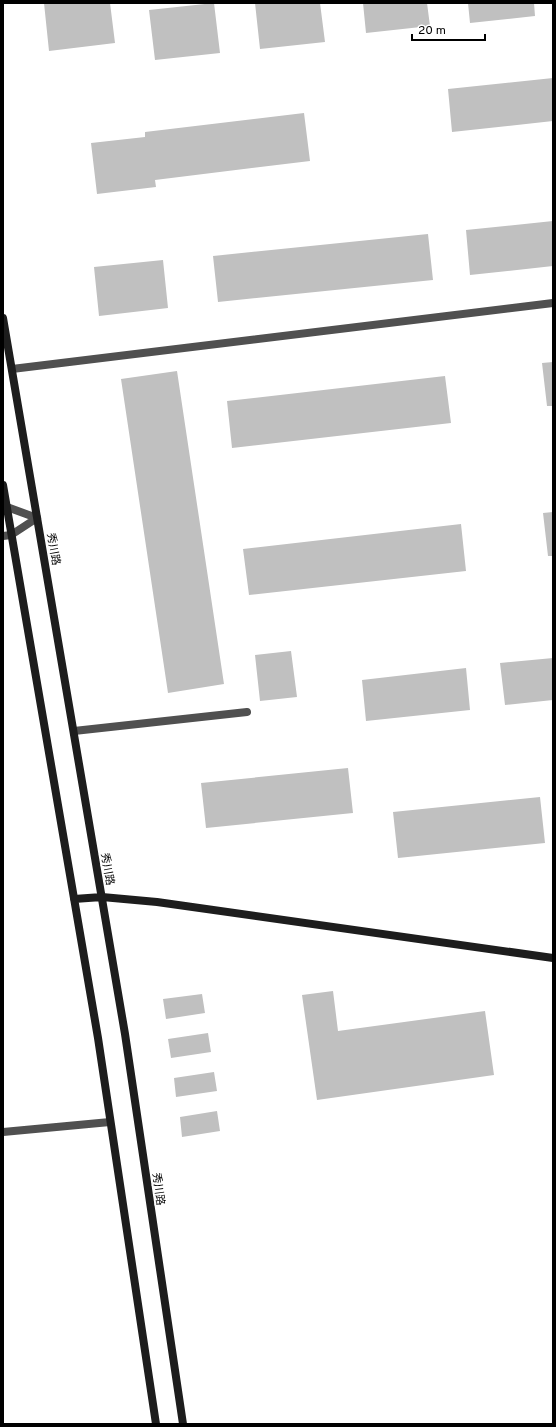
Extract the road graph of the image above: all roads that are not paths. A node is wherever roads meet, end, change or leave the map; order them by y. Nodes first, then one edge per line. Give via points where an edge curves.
1 (553, 303) edge
2 (3, 318) edge
3 (12, 369) junction
4 (3, 485) edge
5 (5, 507) edge
6 (37, 518) junction
7 (7, 535) edge
8 (247, 712) dead end
9 (74, 731) junction
10 (102, 897) junction
11 (74, 900) junction
12 (553, 958) edge
13 (110, 1122) junction
14 (3, 1132) edge
15 (156, 1424) edge
16 (183, 1424) edge

1 - 3 street
2 - 3 main road, 秀川路
3 - 6 main road, 秀川路
4 - 5 main road
5 - 6 street
5 - 7 main road
6 - 7 street
6 - 9 main road, 秀川路
7 - 11 main road
8 - 9 street
9 - 10 main road, 秀川路
10 - 11 main road
10 - 12 main road via 157,902
10 - 16 main road, 秀川路 via 127,1042
11 - 13 main road
13 - 14 street
13 - 15 main road

